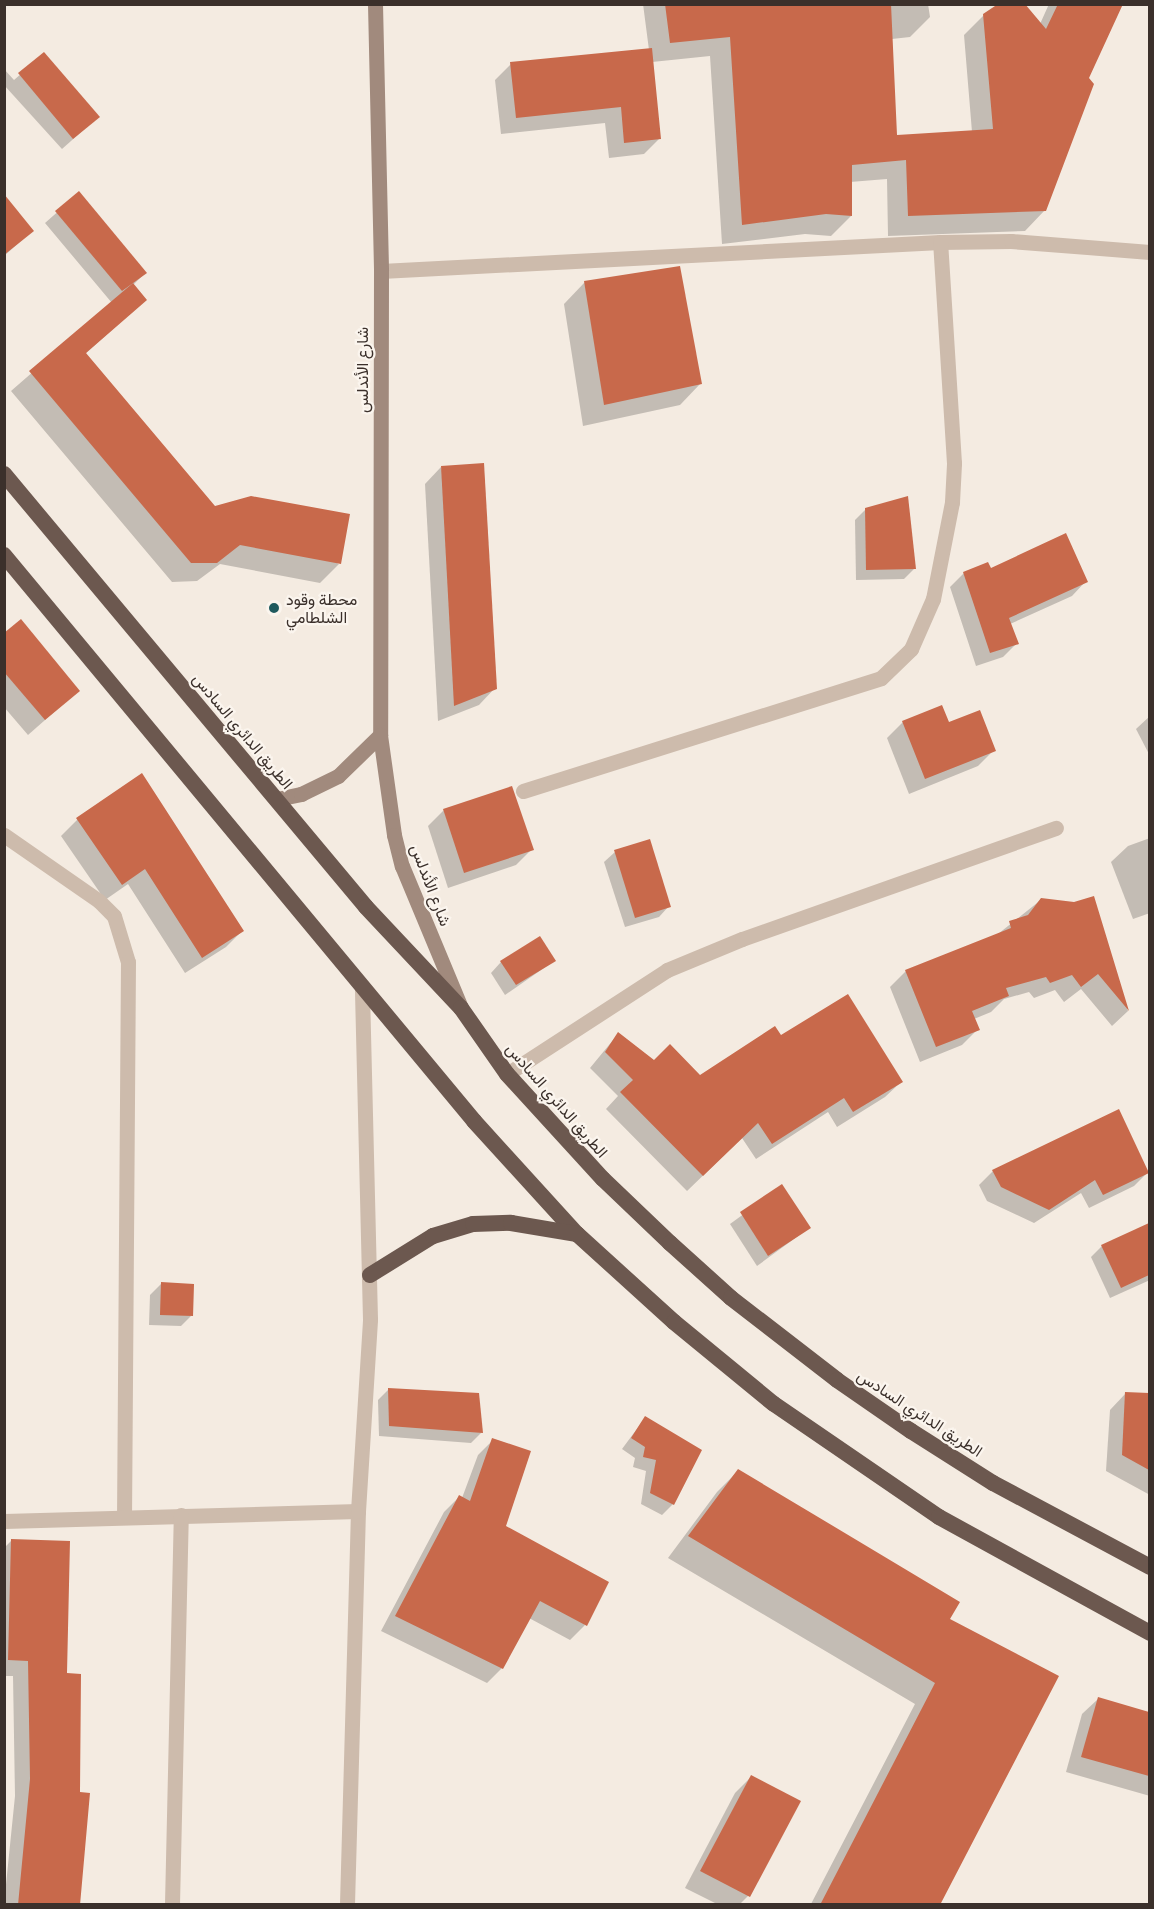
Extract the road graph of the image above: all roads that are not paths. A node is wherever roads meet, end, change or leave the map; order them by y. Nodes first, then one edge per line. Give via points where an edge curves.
1 (375, 4) edge
2 (940, 242) junction
3 (1149, 252) edge
4 (381, 271) junction
5 (4, 474) edge
6 (4, 555) edge
7 (380, 735) junction
8 (523, 791) dead end
9 (277, 799) junction
10 (1056, 828) dead end
11 (4, 835) edge
12 (362, 988) junction
13 (461, 1008) junction
14 (507, 1074) junction
15 (577, 1234) junction
16 (369, 1275) junction
17 (358, 1511) junction
18 (181, 1515) junction
19 (124, 1516) junction
20 (4, 1521) edge
21 (1149, 1567) edge
22 (1149, 1633) edge
23 (172, 1905) edge
24 (347, 1905) edge

1 - 4 main road, شارع الأندلس
2 - 3 street via 1011,241
2 - 4 street
2 - 8 street via 954,463 952,502 933,599 911,649 881,678
4 - 7 main road, شارع الأندلس
5 - 9 highway, الطريق الدائري السادس
6 - 12 highway
7 - 9 main road via 338,776 301,794
7 - 13 main road, شارع الأندلس via 402,866
9 - 13 highway, الطريق الدائري السادس via 366,908
10 - 14 street via 742,939 667,970
11 - 19 street via 99,901 114,916 128,962
12 - 15 highway via 474,1121
12 - 16 street
13 - 14 highway, الطريق الدائري السادس
14 - 21 highway, الطريق الدائري السادس via 603,1179 670,1243 731,1298 837,1380 993,1483
15 - 16 highway via 511,1223 473,1224 433,1236
15 - 22 highway via 674,1322 774,1404 939,1517
16 - 17 street via 367,1387
17 - 18 street
17 - 24 street
18 - 19 street
18 - 23 street
19 - 20 street

